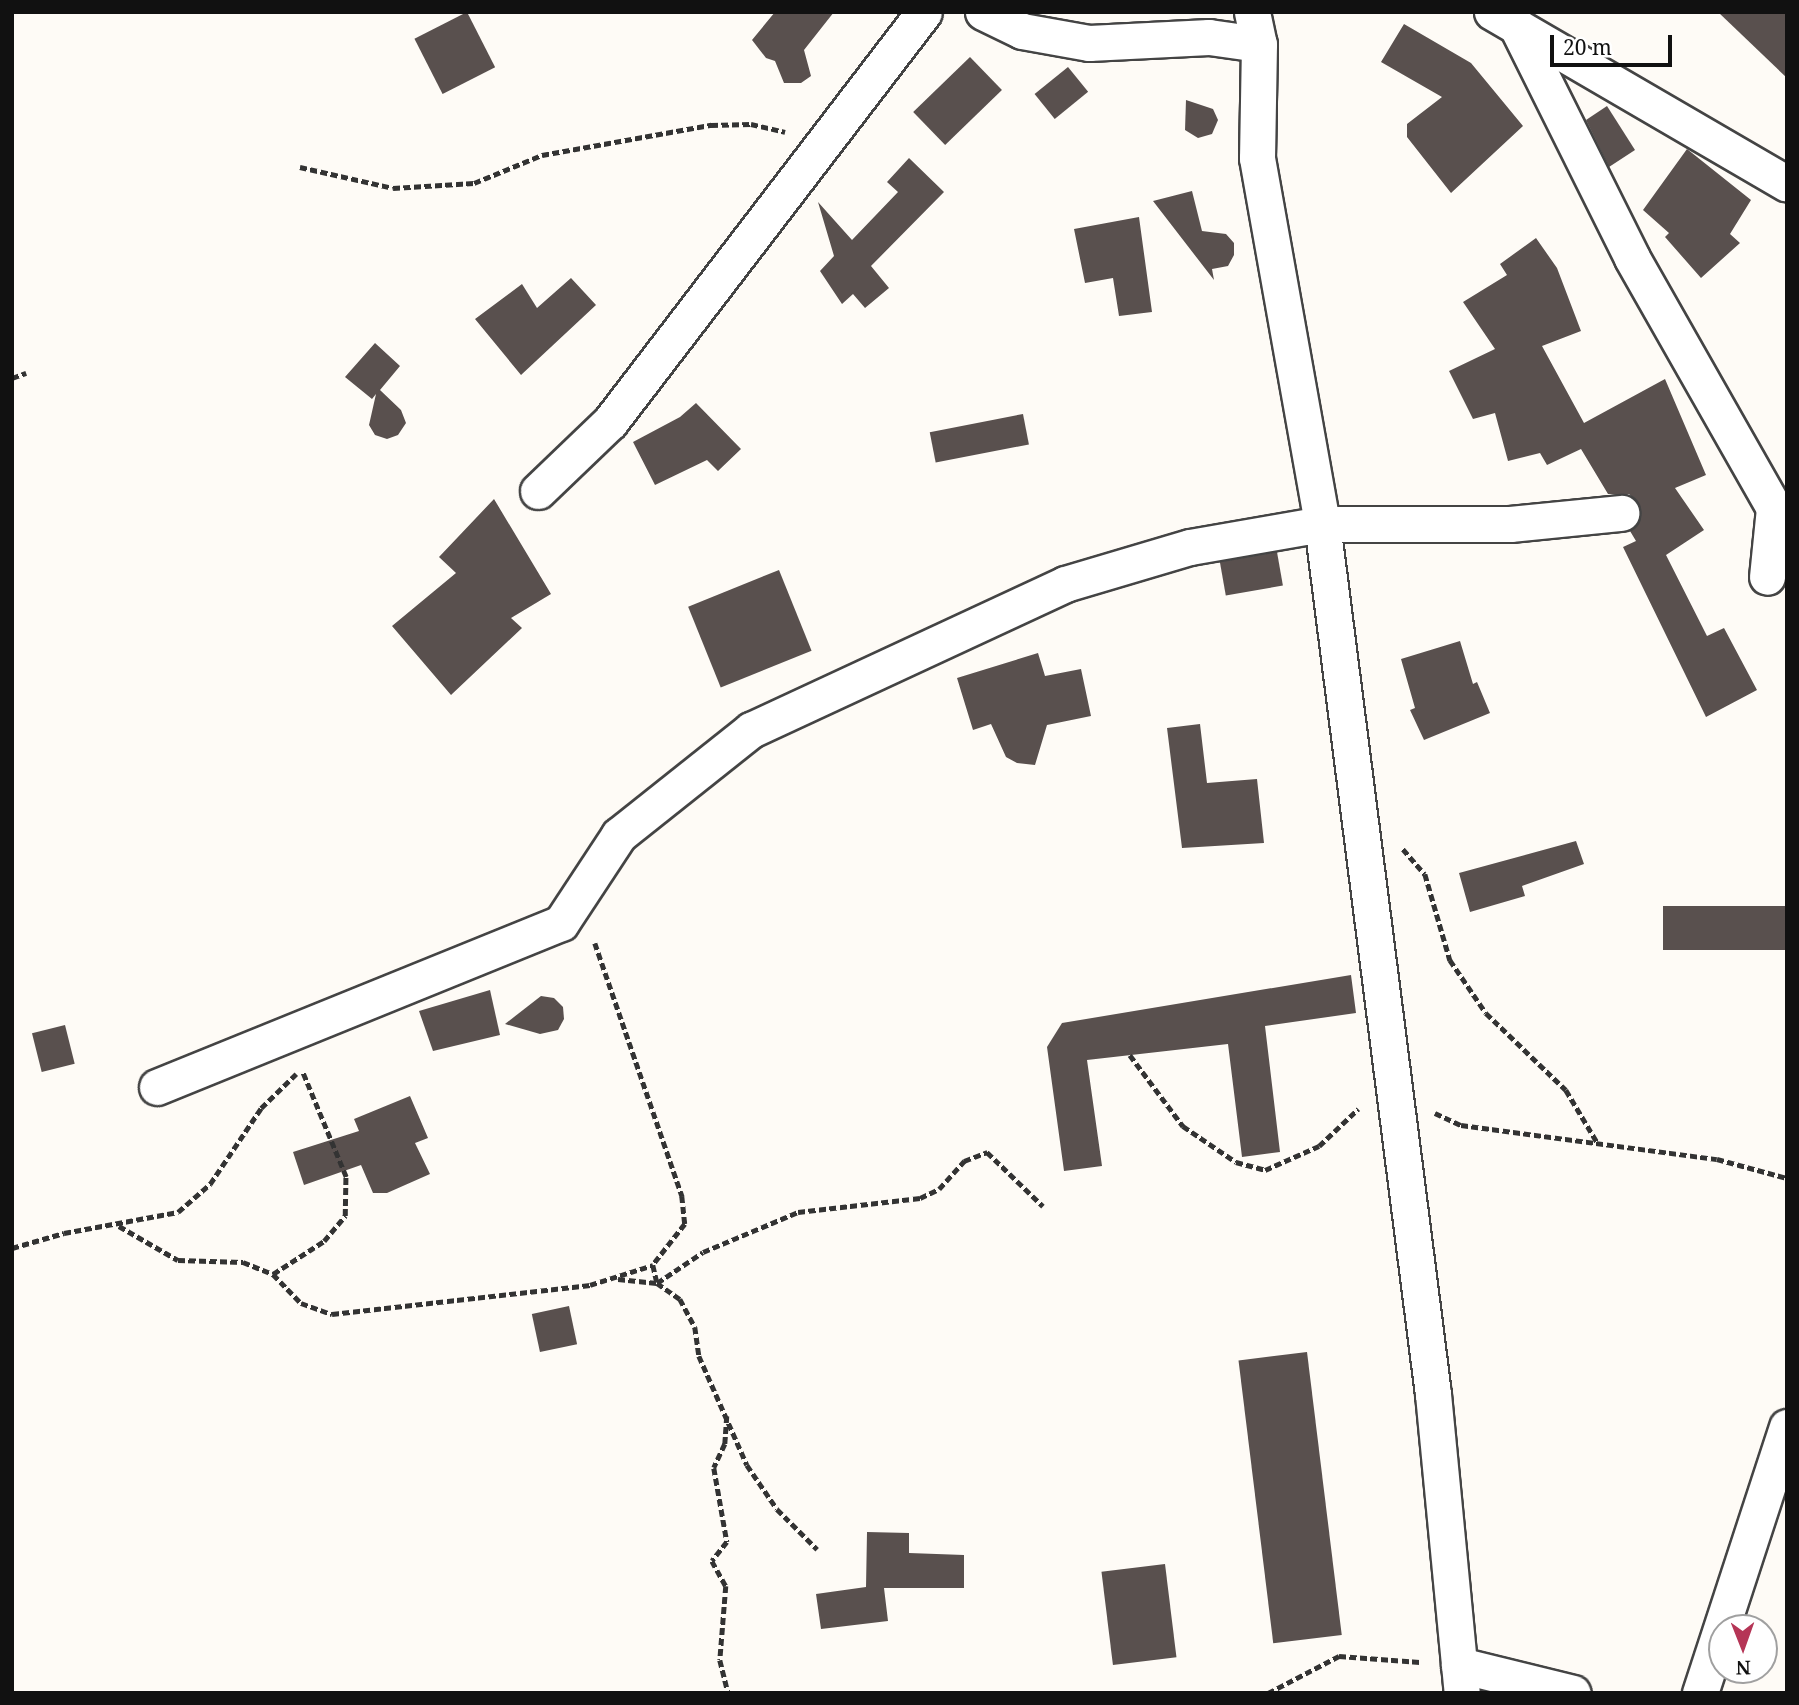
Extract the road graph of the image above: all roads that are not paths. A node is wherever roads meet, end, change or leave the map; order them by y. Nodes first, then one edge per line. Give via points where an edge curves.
1 (924, 12) edge
2 (983, 12) edge
3 (1504, 19) edge
4 (1256, 28) edge
5 (1787, 184) edge
6 (538, 491) dead end
7 (1621, 513) dead end
8 (1322, 524) junction
9 (1767, 577) dead end
10 (157, 1087) dead end
11 (1787, 1427) edge
12 (1460, 1679) edge
13 (1573, 1693) edge
14 (1700, 1693) edge

1 - 6 street via 611,422
2 - 4 street via 1022,31 1089,43 1209,37
3 - 5 street
3 - 9 street via 1774,508
4 - 8 street via 1257,158
7 - 8 street via 1510,524
8 - 10 street via 1190,547 1065,584 751,730 619,835 561,923
8 - 12 street via 1433,1394
11 - 14 street
12 - 13 street

